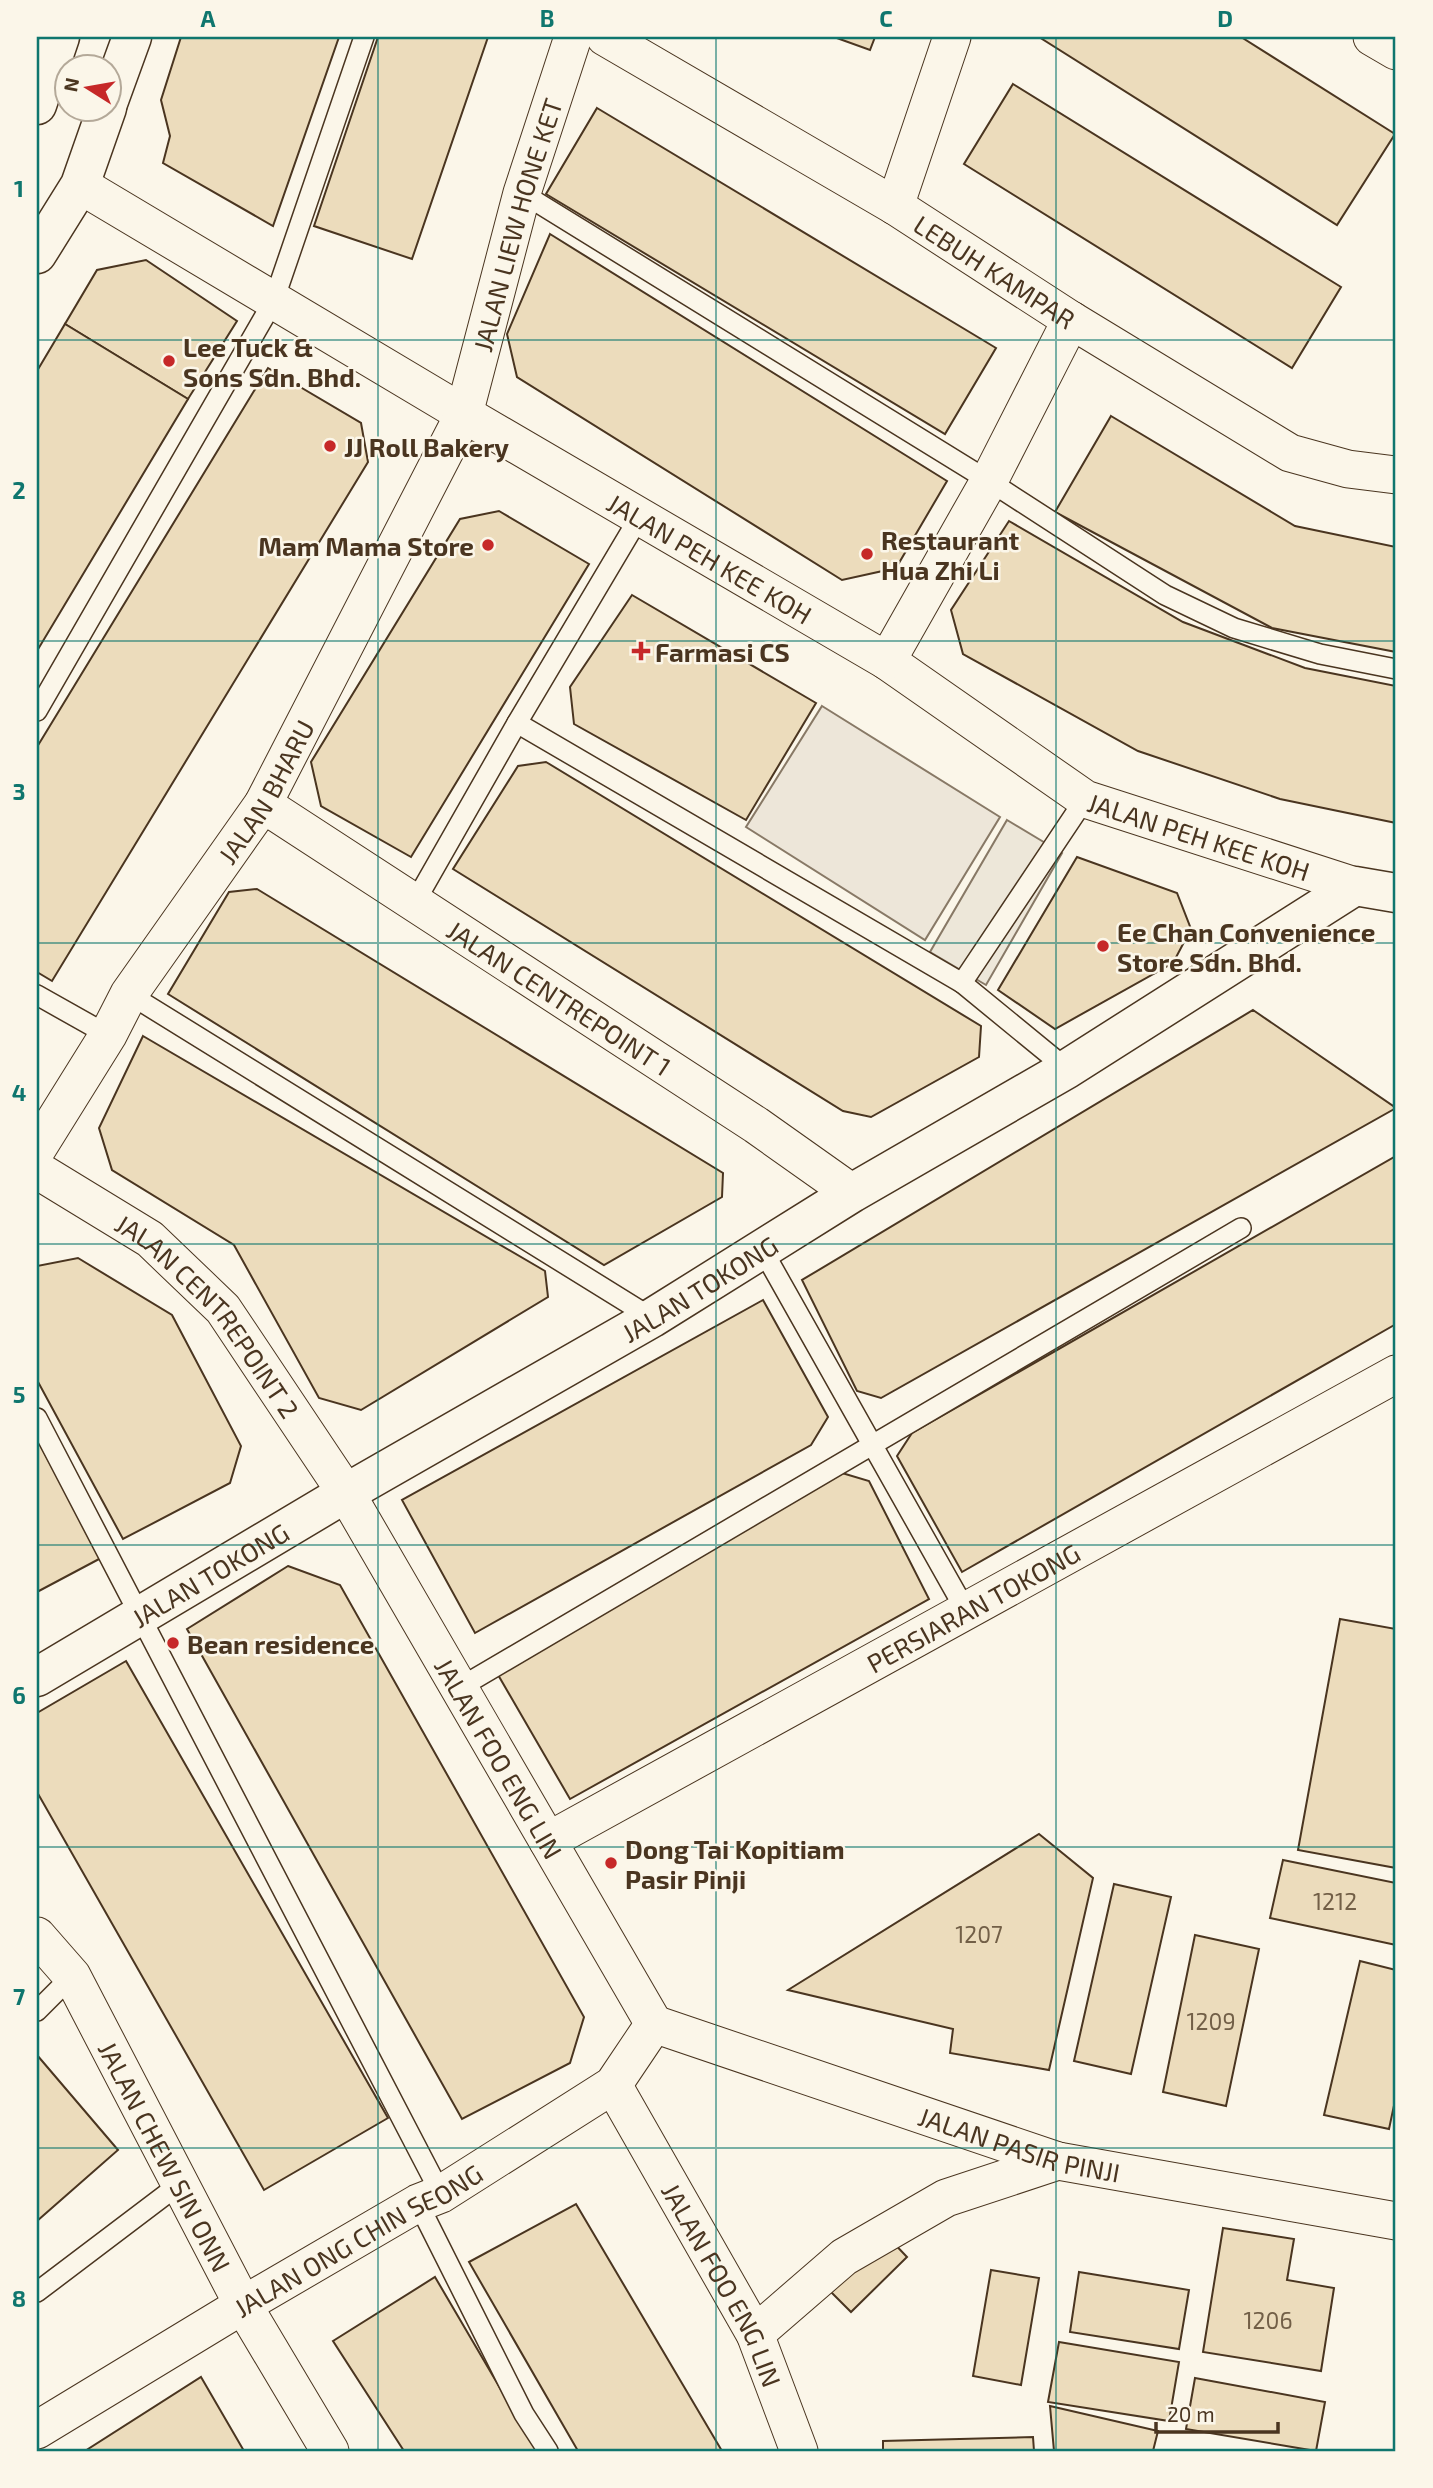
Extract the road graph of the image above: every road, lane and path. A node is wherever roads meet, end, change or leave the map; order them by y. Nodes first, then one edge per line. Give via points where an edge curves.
1 (132, 37) edge
2 (364, 37) edge
3 (573, 37) edge
4 (605, 37) edge
5 (952, 37) edge
6 (1372, 37) edge
7 (1396, 51) edge
8 (122, 64) edge
9 (102, 122) edge
10 (80, 185) junction
11 (522, 193) junction
12 (895, 206) junction
13 (37, 254) edge
14 (274, 300) junction
15 (1071, 320) junction
16 (464, 414) junction
17 (1396, 475) edge
18 (989, 481) junction
19 (640, 516) junction
20 (887, 661) junction
21 (1396, 668) edge
22 (37, 711) edge
23 (517, 723) junction
24 (1086, 799) junction
25 (262, 804) junction
26 (1356, 887) junction
27 (1396, 893) edge
28 (415, 902) junction
29 (962, 983) junction
30 (37, 995) edge
31 (129, 995) junction
32 (108, 1035) junction
33 (1067, 1069) junction
34 (37, 1149) edge
35 (37, 1170) edge
36 (852, 1193) junction
37 (1241, 1228) dead end
38 (762, 1250) junction
39 (652, 1318) junction
40 (1396, 1374) edge
41 (37, 1418) edge
42 (873, 1445) junction
43 (346, 1493) junction
44 (966, 1611) junction
45 (141, 1616) junction
46 (37, 1677) edge
47 (459, 1688) junction
48 (548, 1841) junction
49 (37, 1936) edge
50 (72, 1976) junction
51 (37, 2011) edge
52 (654, 2024) junction
53 (612, 2085) junction
54 (1058, 2161) junction
55 (181, 2183) junction
56 (429, 2199) junction
57 (1396, 2221) edge
58 (37, 2292) edge
59 (243, 2305) junction
60 (755, 2334) junction
61 (37, 2430) edge
62 (330, 2451) edge
63 (548, 2451) edge
64 (799, 2451) edge

1 - 8 main road
2 - 14 lane
3 - 11 street, JALAN LIEW HONE KET
4 - 12 street, LEBUH KAMPAR
5 - 12 street
6 - 7 street
9 - 10 main road
10 - 13 main road
10 - 14 street, JALAN PEH KEE KOH
11 - 16 street, JALAN LIEW HONE KET
11 - 18 lane
12 - 15 street, LEBUH KAMPAR
14 - 16 street, JALAN PEH KEE KOH
14 - 22 lane
15 - 17 street, LEBUH KAMPAR via 1290,453 1348,469
15 - 18 street
16 - 19 street, JALAN PEH KEE KOH
16 - 25 street, JALAN BHARU
18 - 20 street
18 - 21 lane via 1165,595 1234,628 1320,654
19 - 20 street, JALAN PEH KEE KOH
19 - 23 lane
20 - 24 street, JALAN PEH KEE KOH
23 - 28 lane
23 - 29 lane
24 - 26 street, JALAN PEH KEE KOH
24 - 29 lane
25 - 28 street, JALAN CENTREPOINT 1
25 - 31 street, JALAN BHARU
26 - 27 main road
26 - 33 main road, JALAN TOKONG
28 - 36 street, JALAN CENTREPOINT 1
29 - 33 lane
30 - 32 lane
31 - 32 street, JALAN BHARU
31 - 39 lane
32 - 34 street, JALAN BHARU
33 - 36 main road, JALAN TOKONG
35 - 43 street, JALAN CENTREPOINT 2 via 150,1239 223,1309
36 - 38 main road, JALAN TOKONG
37 - 42 lane
38 - 39 main road, JALAN TOKONG
38 - 42 lane
39 - 43 main road, JALAN TOKONG
40 - 44 street, PERSIARAN TOKONG
41 - 45 lane
42 - 44 lane
42 - 47 lane
43 - 45 main road, JALAN TOKONG
43 - 47 street, JALAN FOO ENG LIN
44 - 48 street, PERSIARAN TOKONG
45 - 46 main road, JALAN TOKONG
45 - 56 lane
47 - 48 street, JALAN FOO ENG LIN
48 - 52 street, JALAN FOO ENG LIN
49 - 50 street, JALAN CHEW SIN ONN
50 - 51 lane
50 - 55 street, JALAN CHEW SIN ONN
52 - 53 street, JALAN ONG CHIN SEONG
52 - 54 street, JALAN PASIR PINJI
53 - 56 street, JALAN ONG CHIN SEONG
53 - 60 street, JALAN FOO ENG LIN
54 - 57 street, JALAN PASIR PINJI
54 - 60 street via 946,2198 844,2257
55 - 58 lane
55 - 59 street, JALAN CHEW SIN ONN
56 - 59 street, JALAN ONG CHIN SEONG
56 - 63 lane via 524,2414
59 - 61 street, JALAN ONG CHIN SEONG
59 - 62 street, JALAN CHEW SIN ONN
60 - 64 street, JALAN FOO ENG LIN

